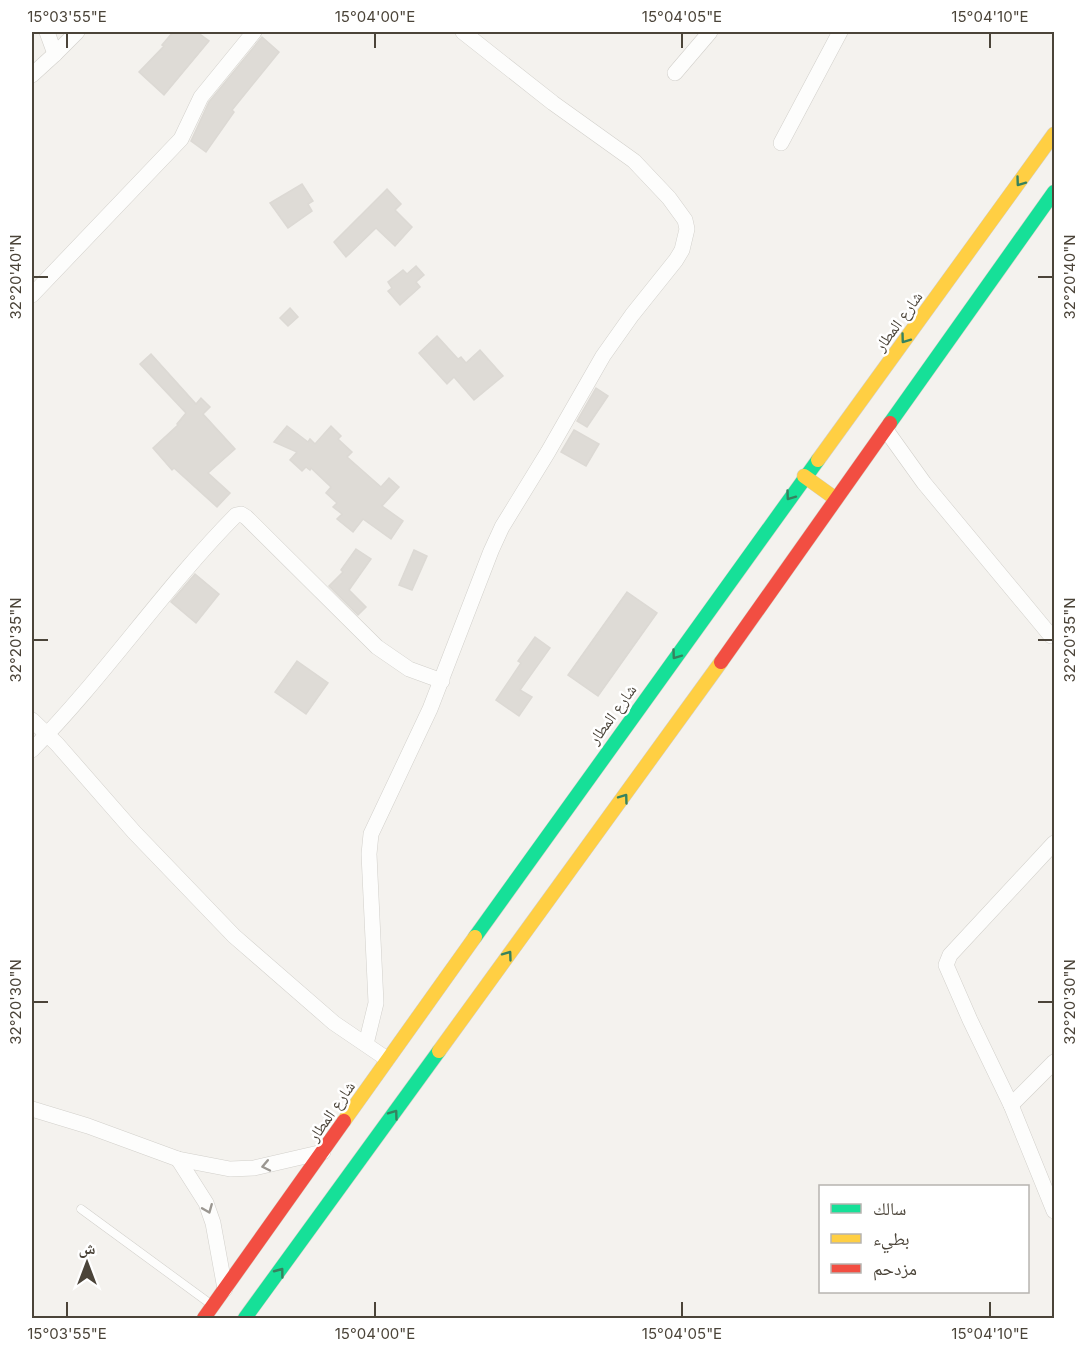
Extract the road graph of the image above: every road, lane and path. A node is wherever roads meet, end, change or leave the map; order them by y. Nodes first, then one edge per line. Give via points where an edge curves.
1 (47, 32) edge
2 (77, 32) edge
3 (254, 32) edge
4 (464, 32) edge
5 (710, 32) edge
6 (840, 32) edge
7 (56, 54) junction
8 (675, 73) dead end
9 (32, 75) edge
10 (1054, 134) edge
11 (781, 143) dead end
12 (1054, 192) edge
13 (32, 295) edge
14 (886, 430) junction
15 (804, 476) junction
16 (836, 500) junction
17 (1051, 636) dead end
18 (441, 681) junction
19 (32, 720) edge
20 (46, 735) junction
21 (32, 750) edge
22 (1054, 843) edge
23 (366, 1044) junction
24 (387, 1059) junction
25 (1054, 1062) edge
26 (1011, 1105) junction
27 (32, 1109) edge
28 (323, 1152) junction
29 (178, 1159) junction
30 (81, 1209) dead end
31 (1054, 1211) edge
32 (225, 1289) junction
33 (213, 1306) junction
34 (204, 1318) edge
35 (245, 1318) edge

1 - 7 street
2 - 7 street
3 - 13 street via 201,97 181,139
4 - 18 street via 634,161 669,198 687,229 676,260 603,357 502,527
5 - 8 street
6 - 11 street
7 - 9 street
10 -> 15 street, شارع المطار
12 - 14 street
14 - 16 street
14 - 17 street via 924,483
15 - 16 street
15 -> 24 street, شارع المطار
35 -> 16 street
18 - 20 street via 409,669 378,647 241,514 189,565
18 - 23 street via 371,834 376,1003
19 - 20 street
20 - 21 street
20 - 23 street via 234,936 334,1023
22 - 26 street via 950,955 946,965
23 - 24 street
24 - 28 street, شارع المطار
25 - 26 street
26 - 31 street
27 - 29 street
28 -> 29 street via 254,1168 230,1169
28 - 32 street, شارع المطار
29 -> 32 street via 206,1203
30 - 33 lane
32 - 33 street, شارع المطار
33 - 34 street, شارع المطار

